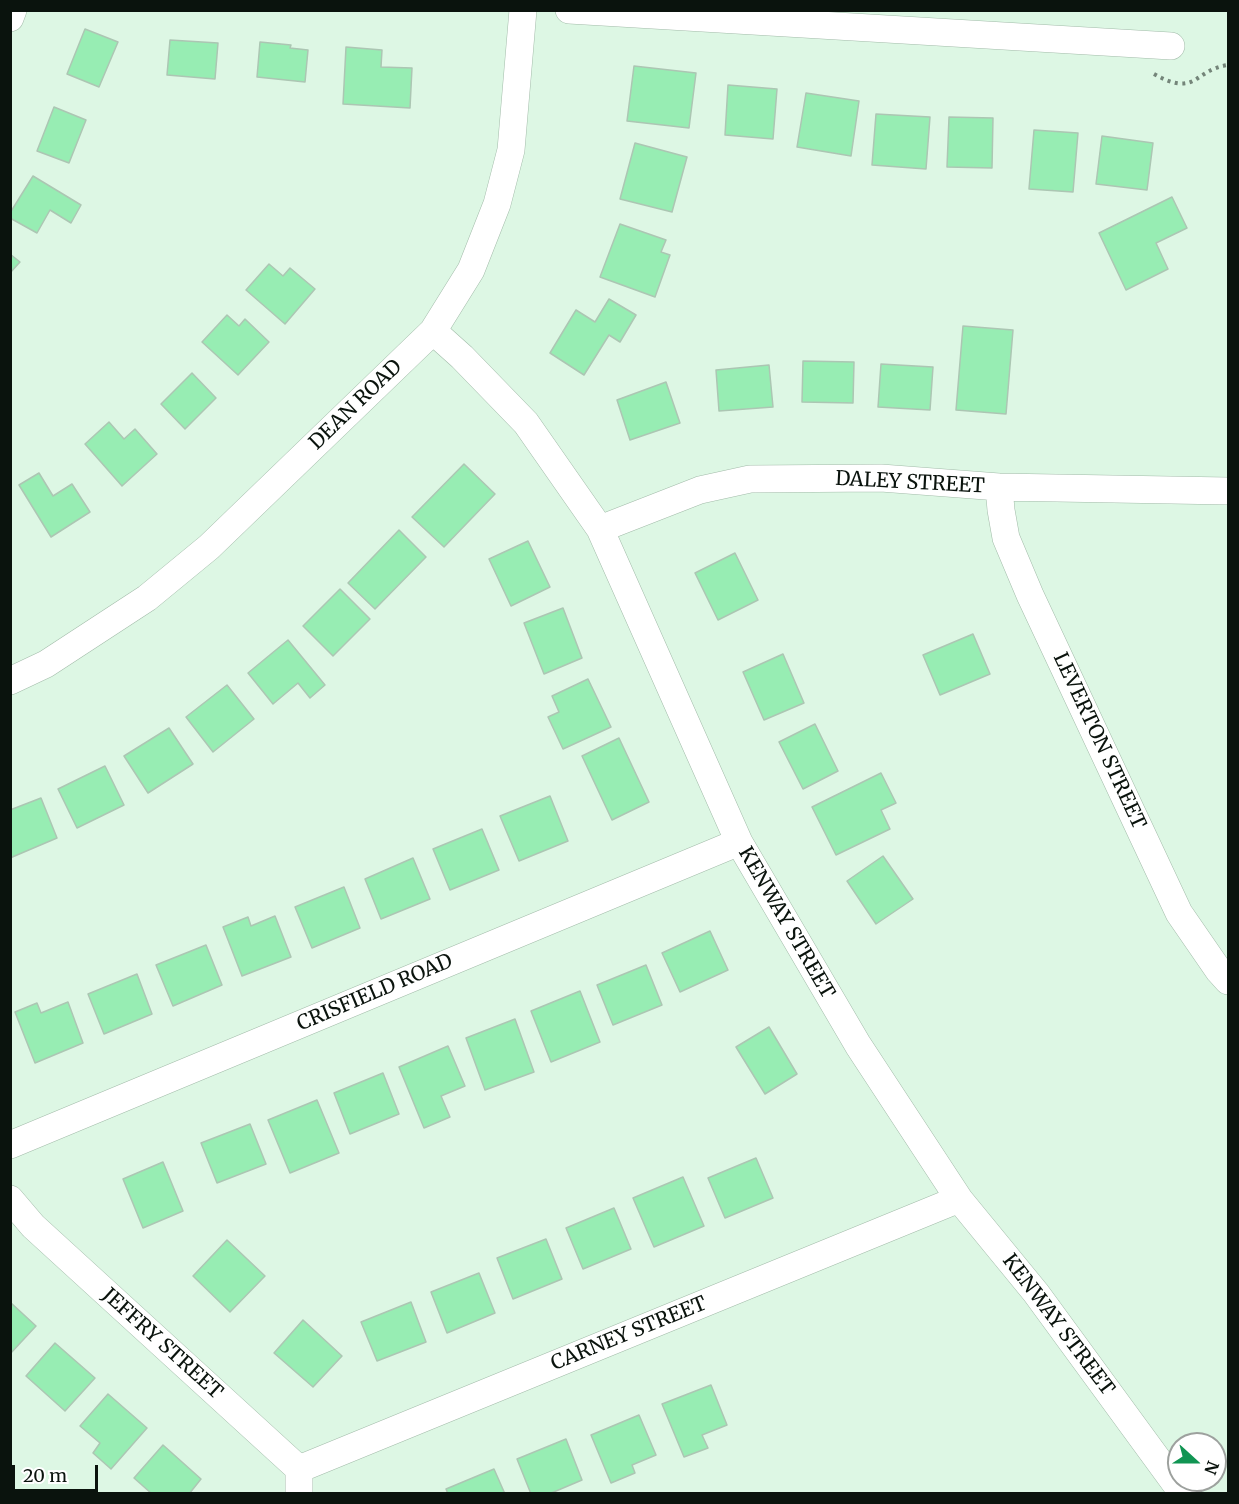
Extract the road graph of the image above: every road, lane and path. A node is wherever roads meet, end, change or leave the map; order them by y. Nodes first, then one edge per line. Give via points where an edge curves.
1 (13, 10) edge
2 (523, 10) edge
3 (569, 10) edge
4 (10, 18) edge
5 (1171, 46) dead end
6 (433, 331) junction
7 (999, 487) junction
8 (1228, 491) edge
9 (600, 529) junction
10 (10, 681) edge
11 (739, 842) junction
12 (1228, 981) edge
13 (10, 1144) edge
14 (959, 1198) junction
15 (10, 1199) edge
16 (299, 1481) edge
17 (1183, 1494) edge

1 - 4 street
2 - 6 street, DEAN ROAD via 511,150 497,204 471,270
3 - 5 street
6 - 9 street, KENWAY STREET via 526,423
6 - 10 street, DEAN ROAD via 200,554 147,598 46,664
7 - 8 street, DALEY STREET
7 - 9 street, DALEY STREET via 881,478 750,479 700,490
7 - 12 street, LEVERTON STREET via 1006,538 1030,595 1179,913
9 - 11 street, KENWAY STREET
11 - 13 street, CRISFIELD ROAD
11 - 14 street, KENWAY STREET via 858,1045
14 - 16 street, CARNEY STREET
14 - 17 street, KENWAY STREET via 1036,1293
15 - 16 street, JEFFRY STREET via 33,1226

